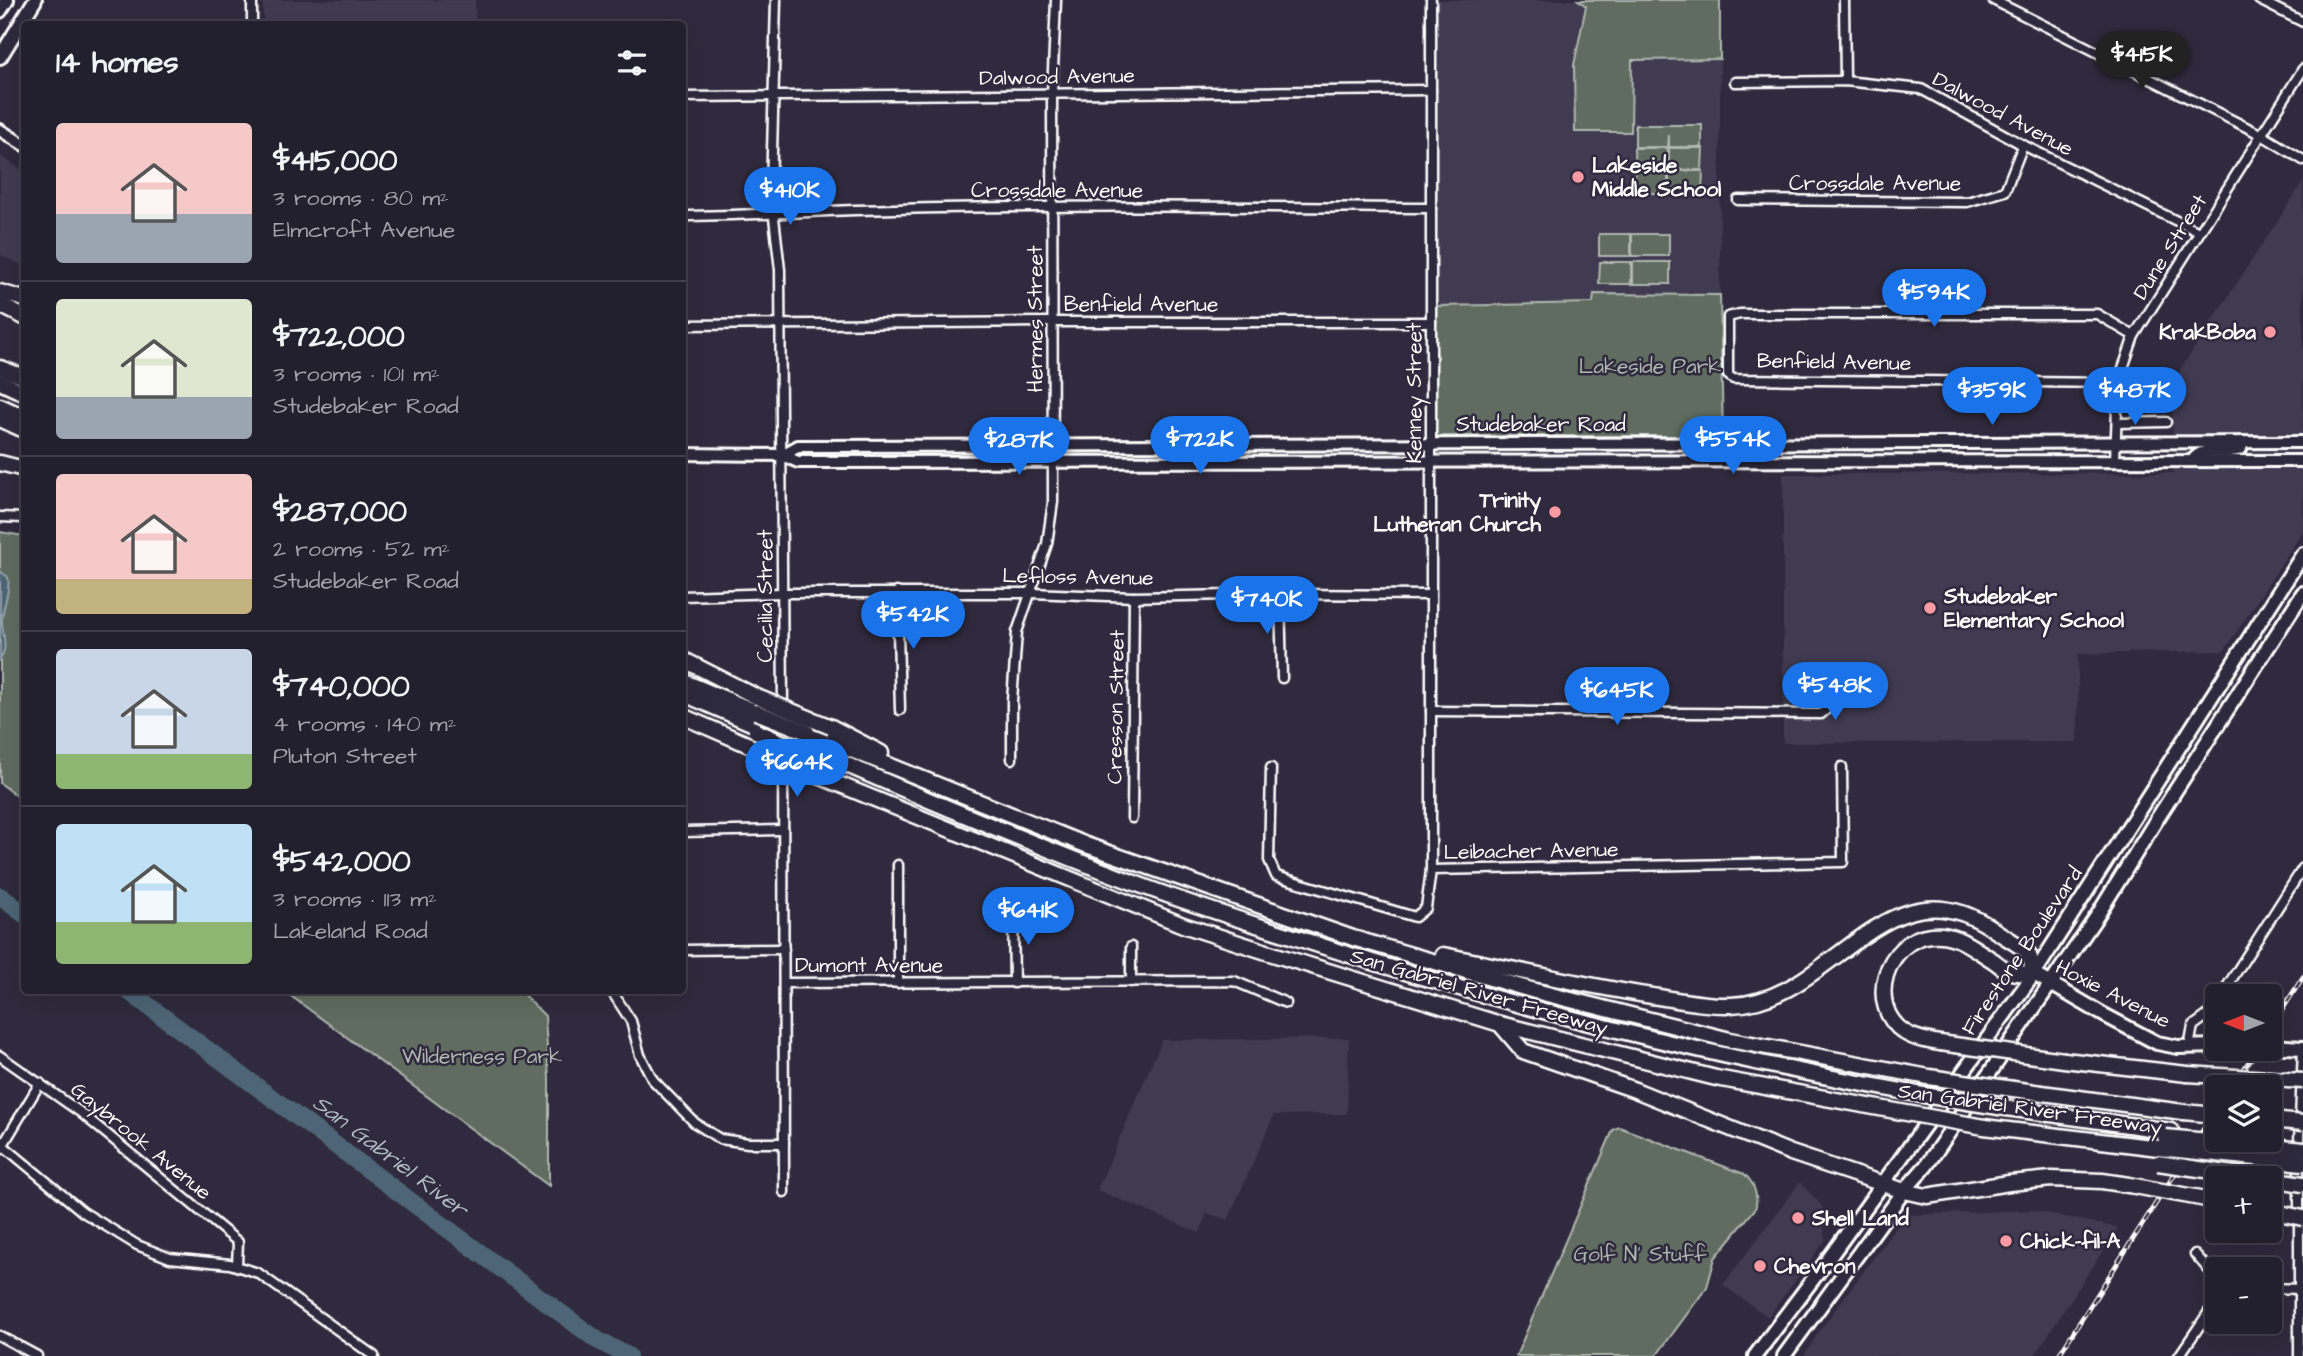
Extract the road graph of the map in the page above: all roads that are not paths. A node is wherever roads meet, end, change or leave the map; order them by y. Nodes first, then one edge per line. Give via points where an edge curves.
1 (7, 0) edge
2 (35, 0) edge
3 (252, 0) edge
4 (776, 0) edge
5 (1056, 0) edge
6 (1431, 0) edge
7 (1844, 0) edge
8 (1993, 0) edge
9 (2259, 0) edge
10 (0, 11) edge
11 (22, 21) edge
12 (252, 21) edge
13 (2303, 22) edge
14 (21, 23) edge
15 (0, 57) edge
16 (2303, 69) edge
17 (1845, 81) junction
18 (1735, 82) dead end
19 (1431, 90) junction
20 (1052, 94) junction
21 (686, 97) edge
22 (772, 97) junction
23 (0, 130) edge
24 (2262, 135) junction
25 (21, 143) edge
26 (2023, 145) junction
27 (2303, 160) edge
28 (1738, 200) dead end
29 (1052, 207) junction
30 (1431, 208) junction
31 (774, 213) junction
32 (686, 216) edge
33 (2199, 232) junction
34 (0, 292) edge
35 (21, 298) edge
36 (0, 305) edge
37 (21, 316) edge
38 (1052, 322) junction
39 (1431, 322) junction
40 (780, 324) junction
41 (686, 325) edge
42 (2134, 336) junction
43 (0, 368) edge
44 (21, 376) edge
45 (0, 382) edge
46 (2118, 383) junction
47 (21, 392) edge
48 (0, 406) edge
49 (21, 416) edge
50 (0, 419) edge
51 (2166, 422) dead end
52 (2117, 423) junction
53 (21, 429) edge
54 (2243, 442) junction
55 (2303, 442) edge
56 (2116, 443) junction
57 (2198, 443) junction
58 (1431, 444) junction
59 (1052, 445) junction
60 (686, 454) edge
61 (782, 455) junction
62 (1431, 460) junction
63 (2115, 460) junction
64 (1052, 461) junction
65 (2146, 461) junction
66 (2192, 461) junction
67 (0, 463) edge
68 (2303, 463) edge
69 (21, 468) edge
70 (0, 517) edge
71 (21, 518) edge
72 (2303, 554) edge
73 (783, 593) junction
74 (897, 593) junction
75 (1031, 593) junction
76 (2303, 593) edge
77 (1280, 594) junction
78 (1431, 595) junction
79 (686, 596) edge
80 (1135, 597) junction
81 (2267, 610) junction
82 (2284, 622) junction
83 (2242, 648) junction
84 (2259, 661) junction
85 (686, 662) edge
86 (1282, 678) dead end
87 (686, 683) edge
88 (1833, 689) dead end
89 (686, 695) edge
90 (686, 702) edge
91 (900, 710) dead end
92 (1431, 711) junction
93 (756, 716) junction
94 (686, 718) edge
95 (2184, 737) junction
96 (807, 740) junction
97 (2202, 749) junction
98 (1012, 759) dead end
99 (1271, 768) dead end
100 (1842, 768) dead end
101 (961, 793) junction
102 (1132, 818) dead end
103 (783, 830) junction
104 (686, 832) edge
105 (898, 865) dead end
106 (2303, 868) edge
107 (1431, 870) junction
108 (1013, 912) dead end
109 (1353, 937) junction
110 (1131, 947) dead end
111 (783, 949) junction
112 (686, 950) edge
113 (2034, 974) junction
114 (1131, 982) junction
115 (784, 983) junction
116 (898, 983) junction
117 (1014, 983) junction
118 (2229, 984) edge
119 (2051, 985) junction
120 (614, 994) edge
121 (1286, 1003) dead end
122 (2205, 1017) edge
123 (1500, 1024) junction
124 (2205, 1046) edge
125 (2189, 1047) junction
126 (2282, 1047) edge
127 (2303, 1048) edge
128 (0, 1056) edge
129 (2303, 1081) edge
130 (40, 1083) junction
131 (1914, 1097) junction
132 (2205, 1114) edge
133 (2282, 1121) edge
134 (2303, 1124) edge
135 (2205, 1137) edge
136 (2282, 1141) edge
137 (783, 1143) junction
138 (2303, 1143) edge
139 (2163, 1145) junction
140 (1, 1146) edge
141 (2303, 1150) edge
142 (2303, 1163) edge
143 (2225, 1166) edge
144 (2282, 1181) edge
145 (2303, 1184) edge
146 (1881, 1185) junction
147 (1904, 1191) junction
148 (783, 1192) dead end
149 (2205, 1199) edge
150 (2282, 1214) edge
151 (2303, 1218) edge
152 (2195, 1254) dead end
153 (237, 1265) junction
154 (2205, 1265) edge
155 (2282, 1288) edge
156 (2301, 1289) edge
157 (2205, 1318) edge
158 (0, 1336) edge
159 (37, 1356) edge
160 (374, 1356) edge
161 (1755, 1356) edge
162 (1784, 1356) edge
163 (2179, 1356) edge
164 (2300, 1356) edge

1 - 10 main road
2 - 11 main road
3 - 12 street
4 - 22 street, Cecilia Street
5 - 20 street, Hermes Street
6 - 19 street, Kenney Street
7 - 17 street
8 - 24 street
9 - 13 street
14 - 15 main road
16 - 24 street, Dune Street
17 - 18 street, Dalwood Avenue
17 - 26 street, Dalwood Avenue via 1921,89
19 - 20 street, Dalwood Avenue
19 - 30 street, Kenney Street
20 - 22 street, Dalwood Avenue
20 - 29 street, Hermes Street
21 - 22 street, Dalwood Avenue
22 - 31 street, Cecilia Street
23 - 25 main road
24 - 27 street
24 - 33 street, Dune Street
26 - 28 street, Crossdale Avenue via 2005,191 1967,201
26 - 33 street, Dalwood Avenue
29 - 30 street, Crossdale Avenue
29 - 31 street, Crossdale Avenue
29 - 38 street, Hermes Street
30 - 39 street, Kenney Street
31 - 32 street, Crossdale Avenue
31 - 40 street, Cecilia Street
33 - 42 street, Dune Street
34 - 35 highway
36 - 37 highway
38 - 39 street, Benfield Avenue
38 - 40 street, Benfield Avenue
38 - 59 street, Hermes Street
39 - 58 street, Kenney Street
40 - 41 street, Benfield Avenue
40 - 61 street, Cecilia Street
42 - 46 street, Dune Street
42 - 46 street, Benfield Avenue via 2097,314 1728,317 1728,375 1733,379
43 - 44 highway
45 - 47 highway
46 - 52 street, Dune Street
48 - 49 highway
50 - 53 highway
51 - 52 street
52 - 56 street, Dune Street
54 - 55 main road, Studebaker Road
54 - 57 main road, Studebaker Road
54 - 66 main road via 2241,449 2203,452
56 - 57 main road, Studebaker Road
56 - 58 main road, Studebaker Road
56 - 63 street, Dune Street
57 - 65 main road via 2186,449 2154,449 2147,453
58 - 59 main road, Studebaker Road
58 - 62 street, Kenney Street
59 - 61 main road, Studebaker Road via 798,446
59 - 64 street, Hermes Street
60 - 61 main road, Studebaker Road
61 - 64 main road, Studebaker Road via 798,462
61 - 73 street, Cecilia Street
62 - 63 main road, Studebaker Road
62 - 64 main road, Studebaker Road
62 - 78 street, Kenney Street
63 - 65 main road, Studebaker Road
64 - 75 street, Hermes Street via 1047,544
65 - 66 main road, Studebaker Road
66 - 68 main road, Studebaker Road
67 - 69 highway
70 - 71 street
72 - 81 main road, Firestone Boulevard
73 - 74 street, Lefloss Avenue
73 - 79 street, Lefloss Avenue
73 - 103 street, Cecilia Street
74 - 75 street, Lefloss Avenue
74 - 91 street
75 - 80 street, Lefloss Avenue
75 - 98 street, Hermes Street via 1017,632
76 - 82 main road, Firestone Boulevard
77 - 78 street, Lefloss Avenue
77 - 80 street, Lefloss Avenue
77 - 86 street
78 - 92 street, Kenney Street
80 - 102 street, Cresson Street
81 - 82 main road
81 - 83 main road, Firestone Boulevard
82 - 84 main road, Firestone Boulevard
83 - 84 main road
83 - 95 main road, Firestone Boulevard
84 - 97 main road, Firestone Boulevard
85 - 93 highway
87 - 93 highway, San Gabriel River Freeway
88 - 92 street via 1829,706 1821,713
89 - 93 highway
90 - 93 highway
92 - 107 street, Kenney Street
93 - 96 highway, San Gabriel River Freeway, bridge
93 - 101 highway, bridge via 831,727
93 - 131 highway, bridge via 825,762 968,825 1268,937 1538,1018
94 - 123 highway, San Gabriel River Freeway, bridge via 1183,925
95 - 97 main road
95 - 113 main road, Firestone Boulevard
96 - 101 highway, San Gabriel River Freeway
96 - 131 highway via 973,819 1238,920 1541,1012
97 - 119 main road, Firestone Boulevard
99 - 107 street, Leibacher Avenue via 1269,860 1276,876 1415,917 1426,908
100 - 107 street, Leibacher Avenue via 1843,862
101 - 109 highway, San Gabriel River Freeway via 1086,845
103 - 104 street
103 - 111 street, Cecilia Street
105 - 116 street
106 - 118 street
108 - 117 street
109 - 113 highway via 1608,989 1732,1005 1783,992 1891,917 1932,908 1958,911 1985,924 2028,954
109 - 132 highway, San Gabriel River Freeway, bridge via 1535,991 1730,1040 1929,1077
110 - 114 street
111 - 112 street, Dumont Avenue
111 - 115 street, Cecilia Street
113 - 119 main road, Hoxie Avenue
113 - 129 highway, bridge via 2010,972 1956,937 1930,935 1918,938 1893,958 1884,985 1886,1011 1904,1032 1940,1044 2187,1073
113 - 146 main road, Firestone Boulevard
114 - 117 street, Dumont Avenue
114 - 121 street, Dumont Avenue via 1234,981
115 - 116 street, Dumont Avenue
115 - 137 street, Cecilia Street
116 - 117 street, Dumont Avenue
119 - 125 main road, Hoxie Avenue via 2157,1042
119 - 147 main road, Firestone Boulevard
120 - 137 street via 631,1021 653,1080 695,1124 720,1139
122 - 125 street via 2193,1026
123 - 139 highway, San Gabriel River Freeway, bridge via 1716,1077 1901,1112 1984,1127
123 - 146 highway via 1523,1051
124 - 125 main road, Hoxie Avenue
126 - 127 main road
127 - 156 street
128 - 130 street, Gaybrook Avenue
130 - 140 street
130 - 153 street, Gaybrook Avenue via 238,1242
131 - 139 highway
133 - 134 highway, bridge
135 - 139 highway
136 - 138 highway
137 - 148 street, Cecilia Street
139 - 141 highway, bridge
139 - 142 highway, San Gabriel River Freeway, bridge
139 - 143 highway, bridge
140 - 153 street via 83,1212 137,1245 176,1259
144 - 145 highway, bridge
146 - 147 highway
146 - 161 main road, Firestone Boulevard
147 - 149 highway, bridge via 1927,1196 2009,1183 2102,1181
147 - 162 main road, Firestone Boulevard
150 - 151 highway, bridge
152 - 154 street
153 - 160 street via 270,1279
155 - 156 street
156 - 164 street
157 - 163 street
158 - 159 street

